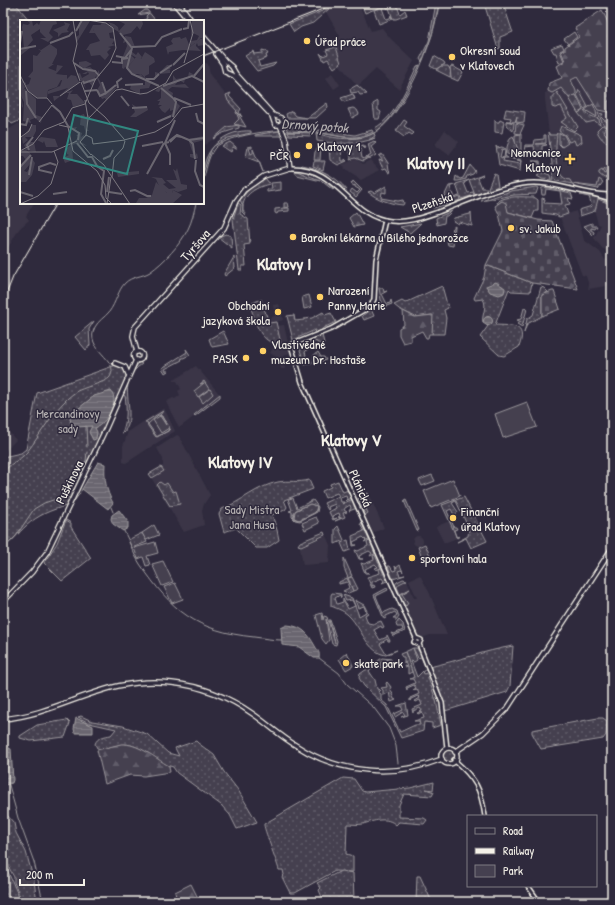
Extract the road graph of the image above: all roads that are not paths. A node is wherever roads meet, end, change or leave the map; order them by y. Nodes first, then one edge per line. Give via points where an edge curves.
1 (174, 3) edge
2 (179, 3) edge
3 (190, 20) edge
4 (190, 20) edge
5 (204, 38) edge
6 (204, 38) edge
7 (229, 65) junction
8 (224, 69) junction
9 (233, 69) junction
10 (230, 73) junction
11 (277, 117) junction
12 (274, 121) junction
13 (280, 125) junction
14 (290, 168) junction
15 (612, 190) edge
16 (608, 197) junction
17 (612, 202) edge
18 (384, 220) junction
19 (137, 352) junction
20 (136, 360) junction
21 (115, 363) dead end
22 (128, 375) junction
23 (612, 548) edge
24 (3, 602) edge
25 (3, 719) edge
26 (447, 748) junction
27 (455, 752) junction
28 (442, 759) junction
29 (454, 760) junction
30 (485, 815) edge
31 (529, 887) edge
32 (539, 902) edge

1 - 3 main road
2 - 4 main road
5 - 7 main road
6 - 8 main road via 222,62
7 - 8 main road
7 - 9 main road
8 - 10 main road via 226,73
9 - 10 main road
9 - 11 main road
10 - 12 main road
11 - 12 main road
11 - 13 main road via 282,119
12 - 13 main road via 276,125
13 - 14 main road via 284,131
14 - 18 main road, Plzeňská via 304,169 323,176 366,213
14 - 19 main road, Tyršova via 264,176 244,190 236,200 224,228 136,325 133,336
15 - 16 main road
16 - 17 main road
16 - 18 main road, Plzeňská via 549,184 523,184 413,220
18 - 26 main road, Plánická via 376,260 375,294 372,305 346,322 291,345 302,382 416,638 414,642 419,644 442,703
19 - 20 main road via 134,355
19 - 20 main road via 142,356
20 - 22 main road, Puškinova
21 - 22 main road via 127,369
22 - 24 main road, Puškinova via 47,552
23 - 27 main road via 507,709 481,735
25 - 28 main road via 40,712 113,686 170,682 200,688 228,699 254,714 297,747 336,764 365,770 389,770
26 - 27 main road
26 - 28 main road via 442,752
27 - 29 main road
28 - 29 main road via 447,763
29 - 30 main road via 473,778 481,793
31 - 32 main road

